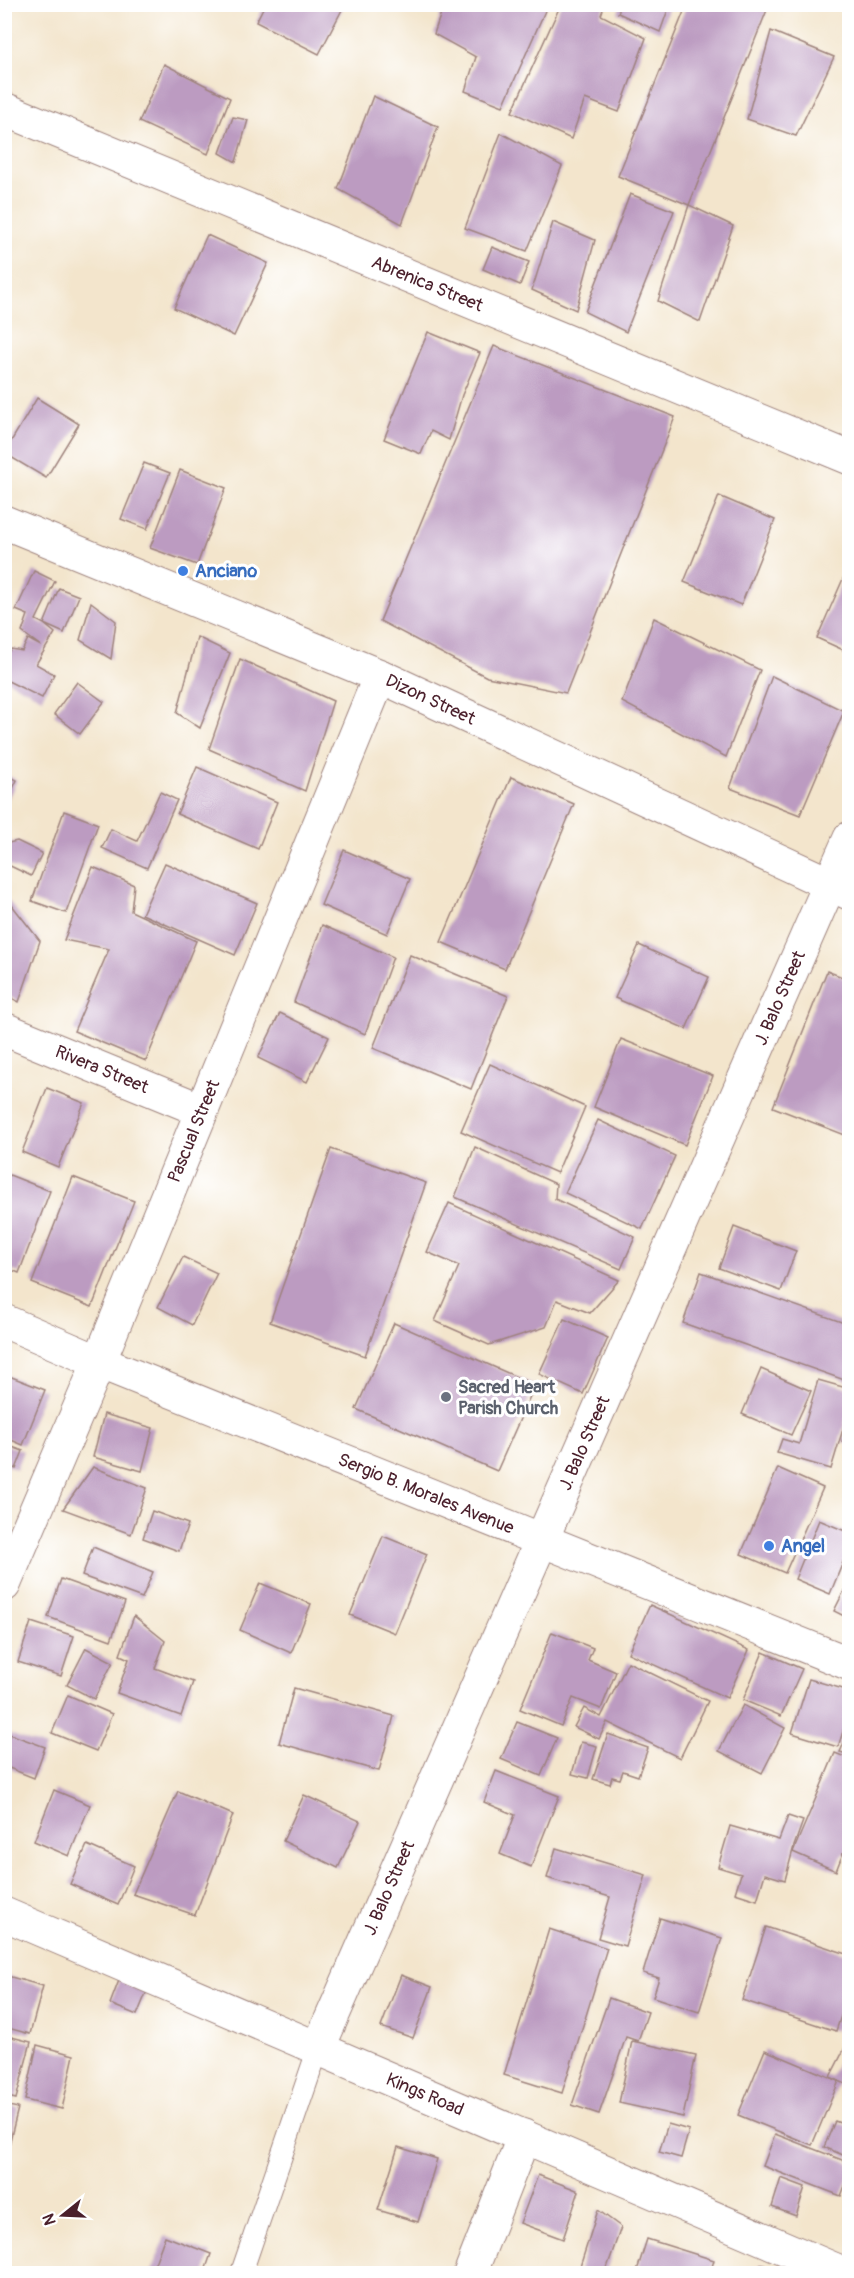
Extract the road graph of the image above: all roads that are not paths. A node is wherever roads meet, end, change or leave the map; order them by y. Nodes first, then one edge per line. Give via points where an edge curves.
1 (4, 109) edge
2 (849, 458) edge
3 (4, 522) edge
4 (380, 676) junction
5 (849, 838) edge
6 (839, 889) edge
7 (4, 1029) edge
8 (201, 1110) junction
9 (4, 1321) edge
10 (99, 1362) junction
11 (542, 1539) junction
12 (4, 1585) edge
13 (849, 1664) edge
14 (4, 1914) edge
15 (318, 2049) junction
16 (524, 2136) junction
17 (241, 2274) edge
18 (470, 2274) edge
19 (845, 2274) edge

1 - 2 street, Abrenica Street
3 - 4 street, Dizon Street
4 - 6 street, Dizon Street
4 - 8 street, Pascual Street
5 - 6 street, J. Balo Street
6 - 11 street, J. Balo Street
7 - 8 street, Rivera Street
8 - 10 street, Pascual Street
9 - 10 street, Sergio B. Morales Avenue
10 - 11 street, Sergio B. Morales Avenue
10 - 12 street, Pascual Street
11 - 13 street, Sergio B. Morales Avenue
11 - 15 street, J. Balo Street
14 - 15 street, Kings Road
15 - 16 street, Kings Road
15 - 17 lane
16 - 18 street
16 - 19 street, Kings Road

